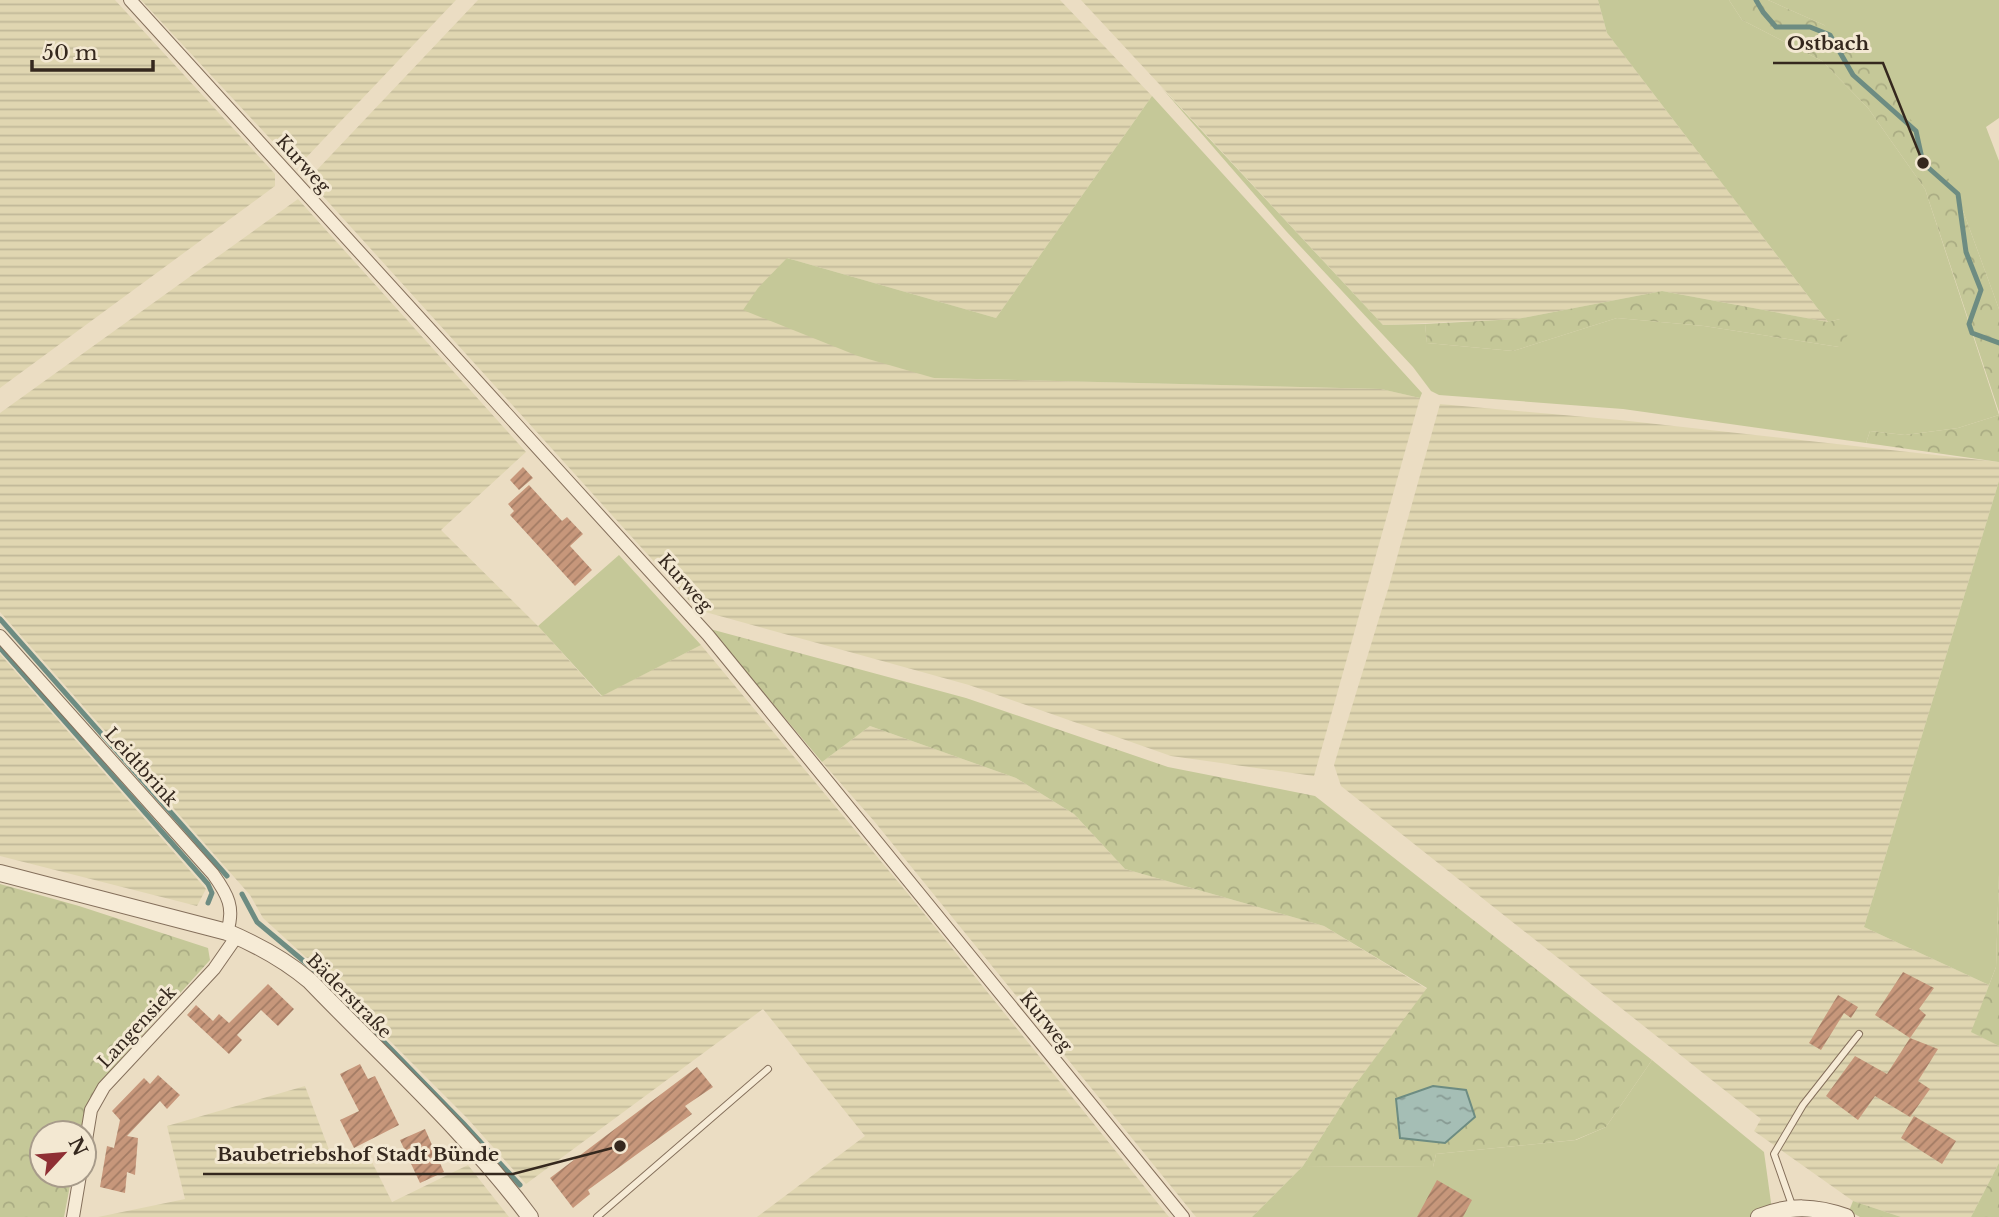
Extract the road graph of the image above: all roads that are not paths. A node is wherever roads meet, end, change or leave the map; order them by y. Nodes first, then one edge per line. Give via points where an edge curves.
1 (130, 0) edge
2 (0, 636) edge
3 (0, 873) edge
4 (232, 934) junction
5 (1859, 1034) dead end
6 (768, 1069) dead end
7 (90, 1119) edge
8 (78, 1189) edge
9 (1793, 1208) junction
10 (74, 1217) edge
11 (530, 1217) edge
12 (597, 1217) edge
13 (1183, 1217) edge
14 (1759, 1217) edge
15 (1846, 1217) edge

1 - 13 street, Kurweg via 708,635
2 - 4 street, Leidtbrink via 213,874 232,907
3 - 4 street, Bäderstraße
4 - 7 street, Langensiek via 214,969 104,1087
4 - 11 street, Bäderstraße via 261,946 310,981 507,1186
5 - 9 lane via 1803,1105 1774,1154
6 - 12 lane
8 - 10 street
9 - 14 street
9 - 15 street via 1820,1209

